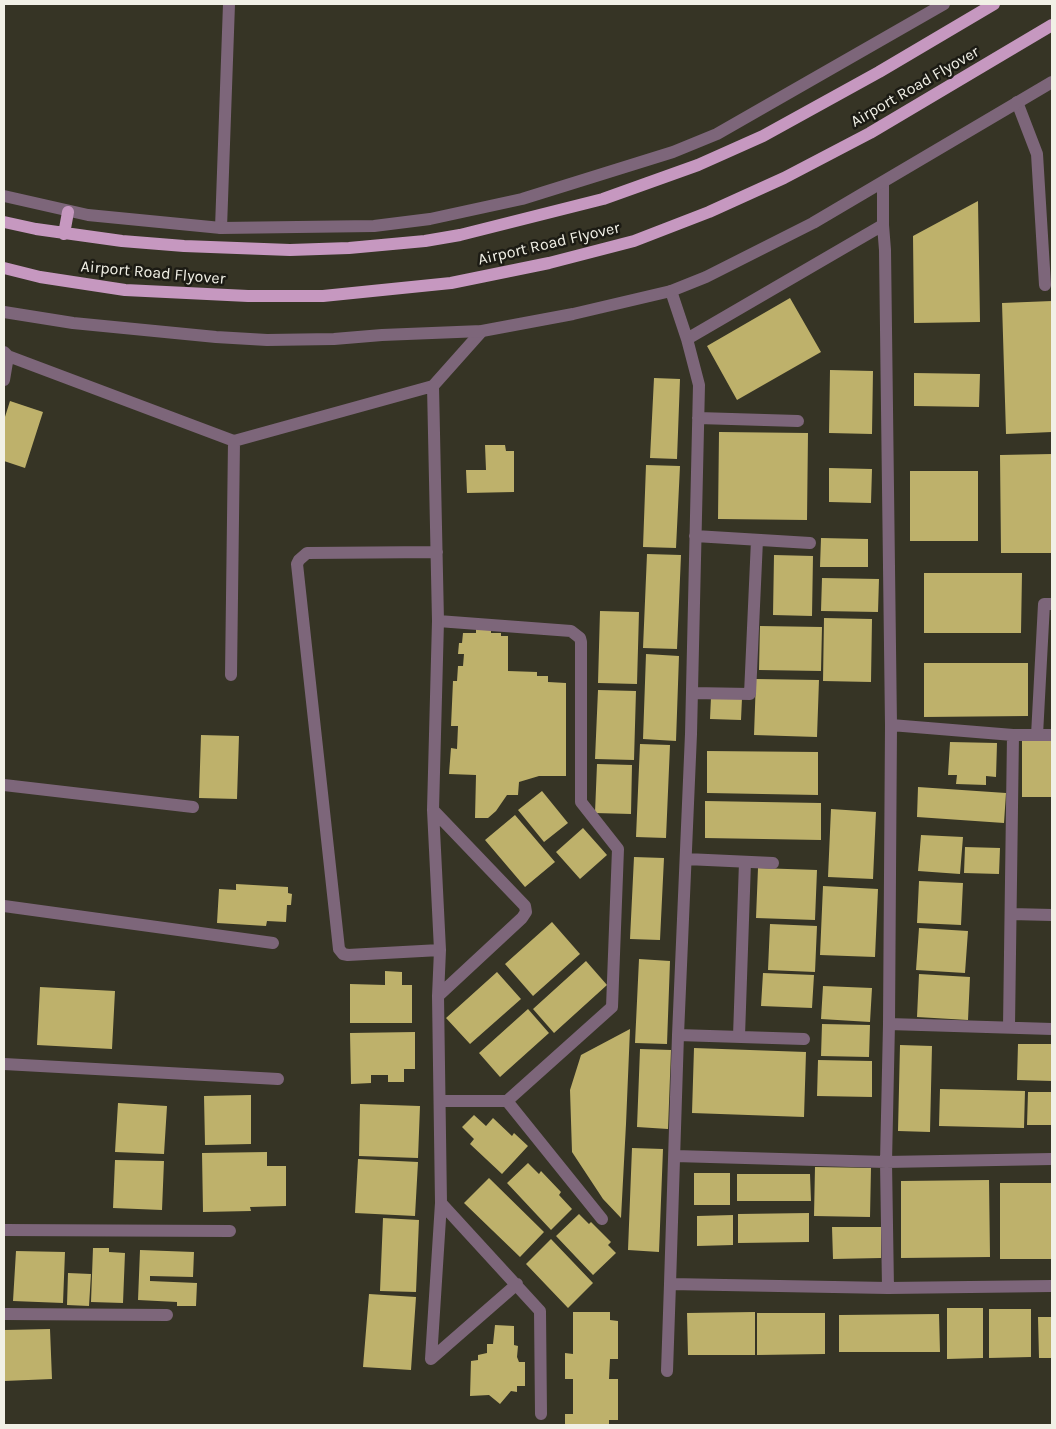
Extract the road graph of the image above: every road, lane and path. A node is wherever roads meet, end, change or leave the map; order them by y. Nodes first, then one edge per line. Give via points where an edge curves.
1 (229, 4) edge
2 (944, 4) edge
3 (994, 4) edge
4 (1052, 26) edge
5 (1052, 82) edge
6 (1018, 102) junction
7 (883, 183) junction
8 (4, 196) edge
9 (68, 212) junction
10 (4, 222) edge
11 (882, 225) junction
12 (221, 228) junction
13 (64, 234) junction
14 (4, 268) edge
15 (1045, 285) dead end
16 (671, 291) junction
17 (4, 312) edge
18 (482, 331) junction
19 (687, 339) junction
20 (6, 354) edge
21 (4, 380) edge
22 (433, 386) junction
23 (698, 418) junction
24 (798, 420) dead end
25 (234, 441) junction
26 (695, 536) junction
27 (757, 540) junction
28 (810, 543) dead end
29 (438, 552) junction
30 (1052, 604) edge
31 (438, 621) junction
32 (231, 675) dead end
33 (692, 693) junction
34 (891, 725) junction
35 (1013, 735) junction
36 (1037, 735) junction
37 (1052, 735) edge
38 (4, 785) edge
39 (193, 807) dead end
40 (433, 810) junction
41 (686, 859) junction
42 (745, 862) junction
43 (774, 863) dead end
44 (4, 906) edge
45 (1010, 914) junction
46 (1052, 915) edge
47 (273, 944) dead end
48 (440, 950) junction
49 (438, 996) junction
50 (889, 1024) junction
51 (1008, 1026) junction
52 (1052, 1029) edge
53 (678, 1035) junction
54 (739, 1036) junction
55 (804, 1038) dead end
56 (4, 1064) edge
57 (278, 1079) dead end
58 (440, 1101) junction
59 (507, 1101) junction
60 (675, 1156) junction
61 (1052, 1159) edge
62 (886, 1162) junction
63 (441, 1203) junction
64 (602, 1219) dead end
65 (4, 1230) edge
66 (230, 1231) dead end
67 (517, 1284) junction
68 (670, 1284) junction
69 (1052, 1286) edge
70 (888, 1288) junction
71 (4, 1314) edge
72 (167, 1315) dead end
73 (667, 1370) dead end
74 (541, 1414) dead end

1 - 12 street
2 - 12 street via 717,134 673,152 522,199 404,224
3 - 13 main road, Airport Road Flyover via 763,136 698,165 603,199 460,235 349,248 290,250 184,246
4 - 14 main road, Airport Road Flyover via 870,134 784,178 709,212 634,240 549,263 451,283 323,296 125,290
5 - 6 street
6 - 7 street
6 - 15 street via 1037,154
7 - 11 street
7 - 16 street via 805,227
8 - 9 street
9 - 12 street
9 - 13 main road
10 - 13 main road, Airport Road Flyover
11 - 19 street
11 - 34 street via 885,250
16 - 18 street
16 - 19 street
17 - 18 street via 73,323 267,340
18 - 22 street
19 - 23 street via 698,385
20 - 21 street
20 - 25 street
22 - 25 street
22 - 29 street
23 - 24 street
23 - 26 street
25 - 32 street
26 - 27 street
26 - 33 street
27 - 28 street
27 - 33 street via 750,694
29 - 31 street
29 - 48 street via 307,553 298,564 339,949 348,955
30 - 36 street via 1044,604
31 - 40 street
31 - 59 street via 571,631 578,635 581,642 581,802 618,849 612,1008
33 - 41 street
34 - 35 street
34 - 50 street
35 - 36 street
35 - 45 street
36 - 37 street
38 - 39 street
40 - 48 street
40 - 49 street via 524,906 526,912
41 - 42 street
41 - 53 street
42 - 43 street
42 - 54 street
44 - 47 street
45 - 46 street
45 - 51 street
48 - 49 street
49 - 58 street
50 - 51 street
50 - 62 street
51 - 52 street
53 - 54 street
53 - 60 street
54 - 55 street
56 - 57 street
58 - 59 street
58 - 63 street
59 - 64 street
60 - 62 street
60 - 68 street
61 - 62 street
62 - 70 street
63 - 67 street
63 - 67 street via 430,1359
65 - 66 street
67 - 74 street via 540,1311
68 - 70 street
68 - 73 street
69 - 70 street
71 - 72 street

